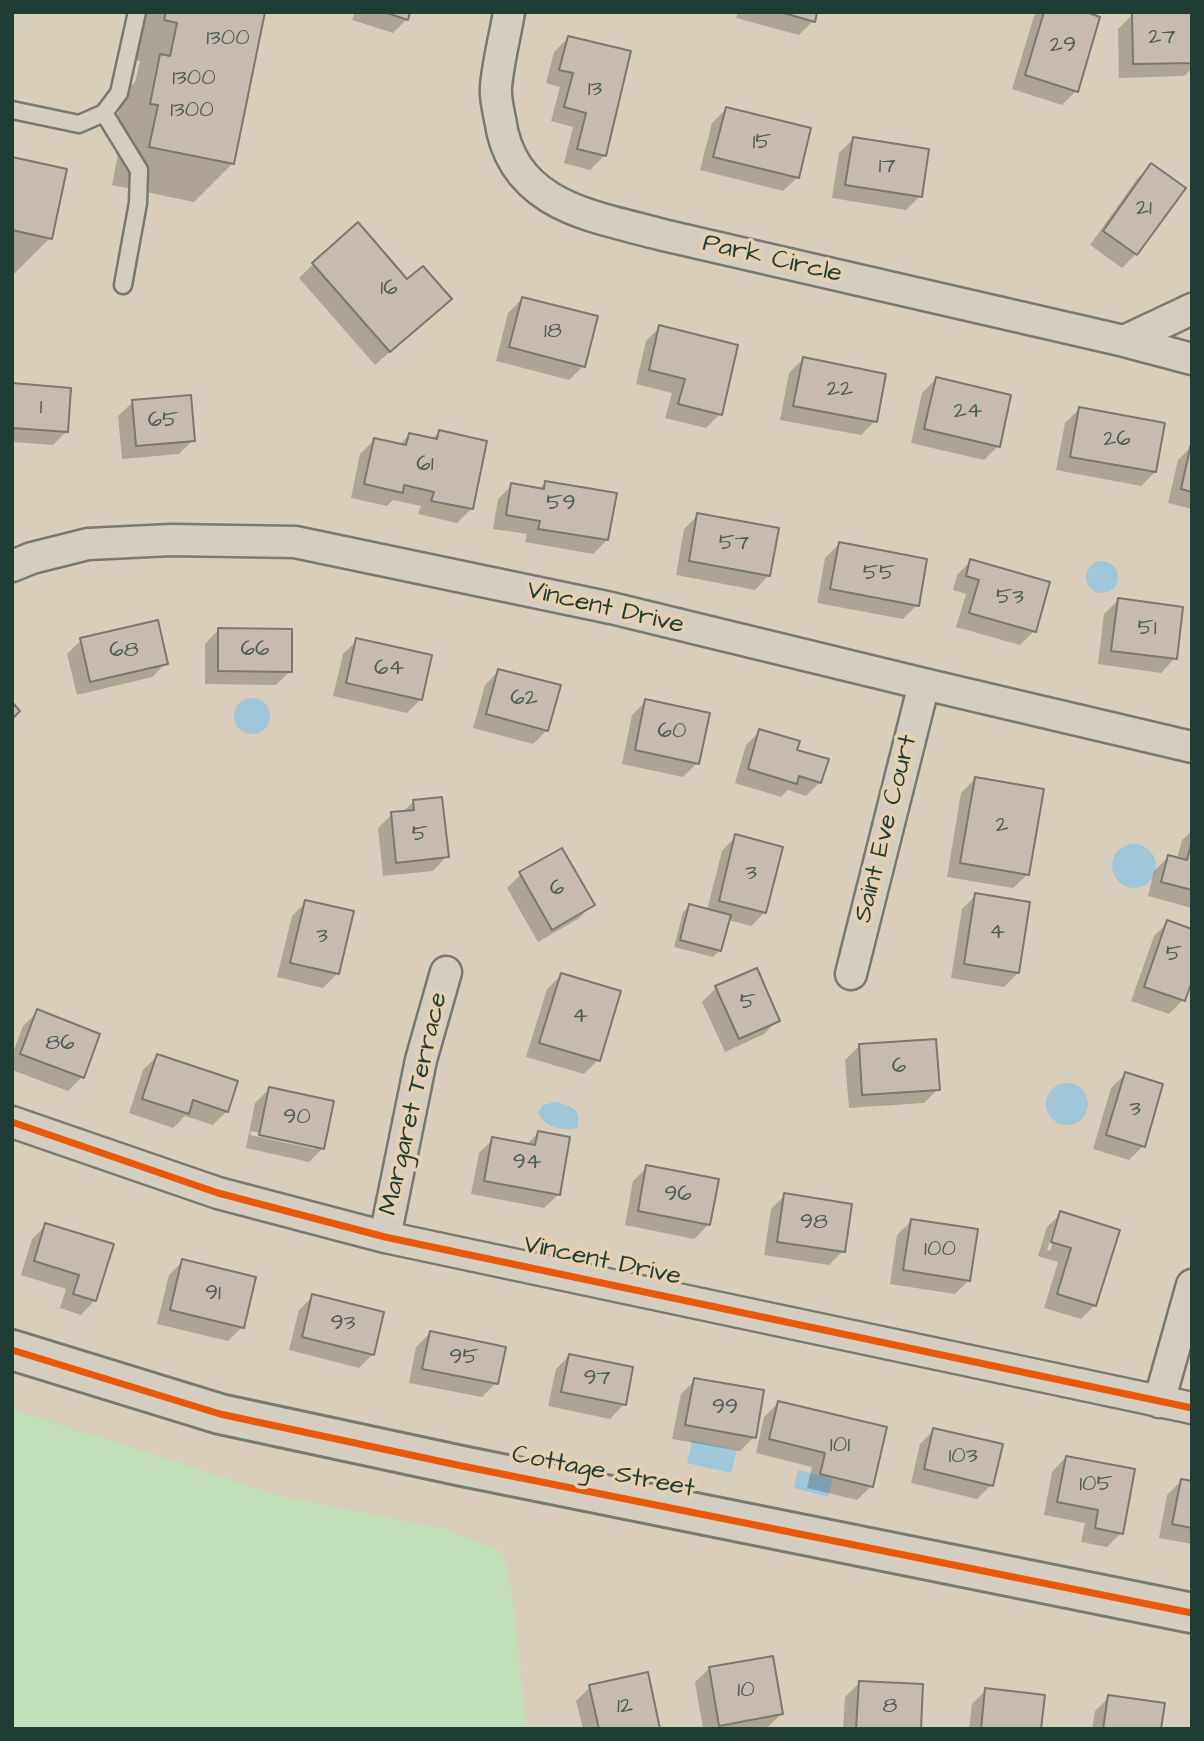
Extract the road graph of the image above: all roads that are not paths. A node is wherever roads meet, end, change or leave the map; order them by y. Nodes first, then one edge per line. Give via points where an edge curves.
1 (136, 12) edge
2 (509, 12) edge
3 (12, 110) edge
4 (104, 113) junction
5 (123, 285) dead end
6 (1192, 309) edge
7 (1124, 341) junction
8 (1192, 359) edge
9 (12, 566) edge
10 (924, 684) junction
11 (1192, 747) edge
12 (446, 972) dead end
13 (851, 974) dead end
14 (12, 1122) edge
15 (385, 1237) junction
16 (1192, 1285) edge
17 (12, 1350) edge
18 (1159, 1402) junction
19 (1192, 1408) edge
20 (1192, 1613) edge

1 - 4 lane via 119,93
2 - 7 street, Park Circle via 495,90 502,137 516,167 561,204 663,235
3 - 4 lane via 79,124
4 - 5 lane via 139,170 138,203
6 - 7 street
7 - 8 street, Park Circle
9 - 10 street, Vincent Drive via 89,544 295,542 611,608
10 - 11 street, Vincent Drive
10 - 13 street, Saint Eve Court
12 - 15 street, Margaret Terrace via 421,1060
14 - 15 street, Vincent Drive via 218,1193
15 - 18 street, Vincent Drive
16 - 18 street
17 - 20 street, Cottage Street via 220,1413
18 - 19 street, Vincent Drive

